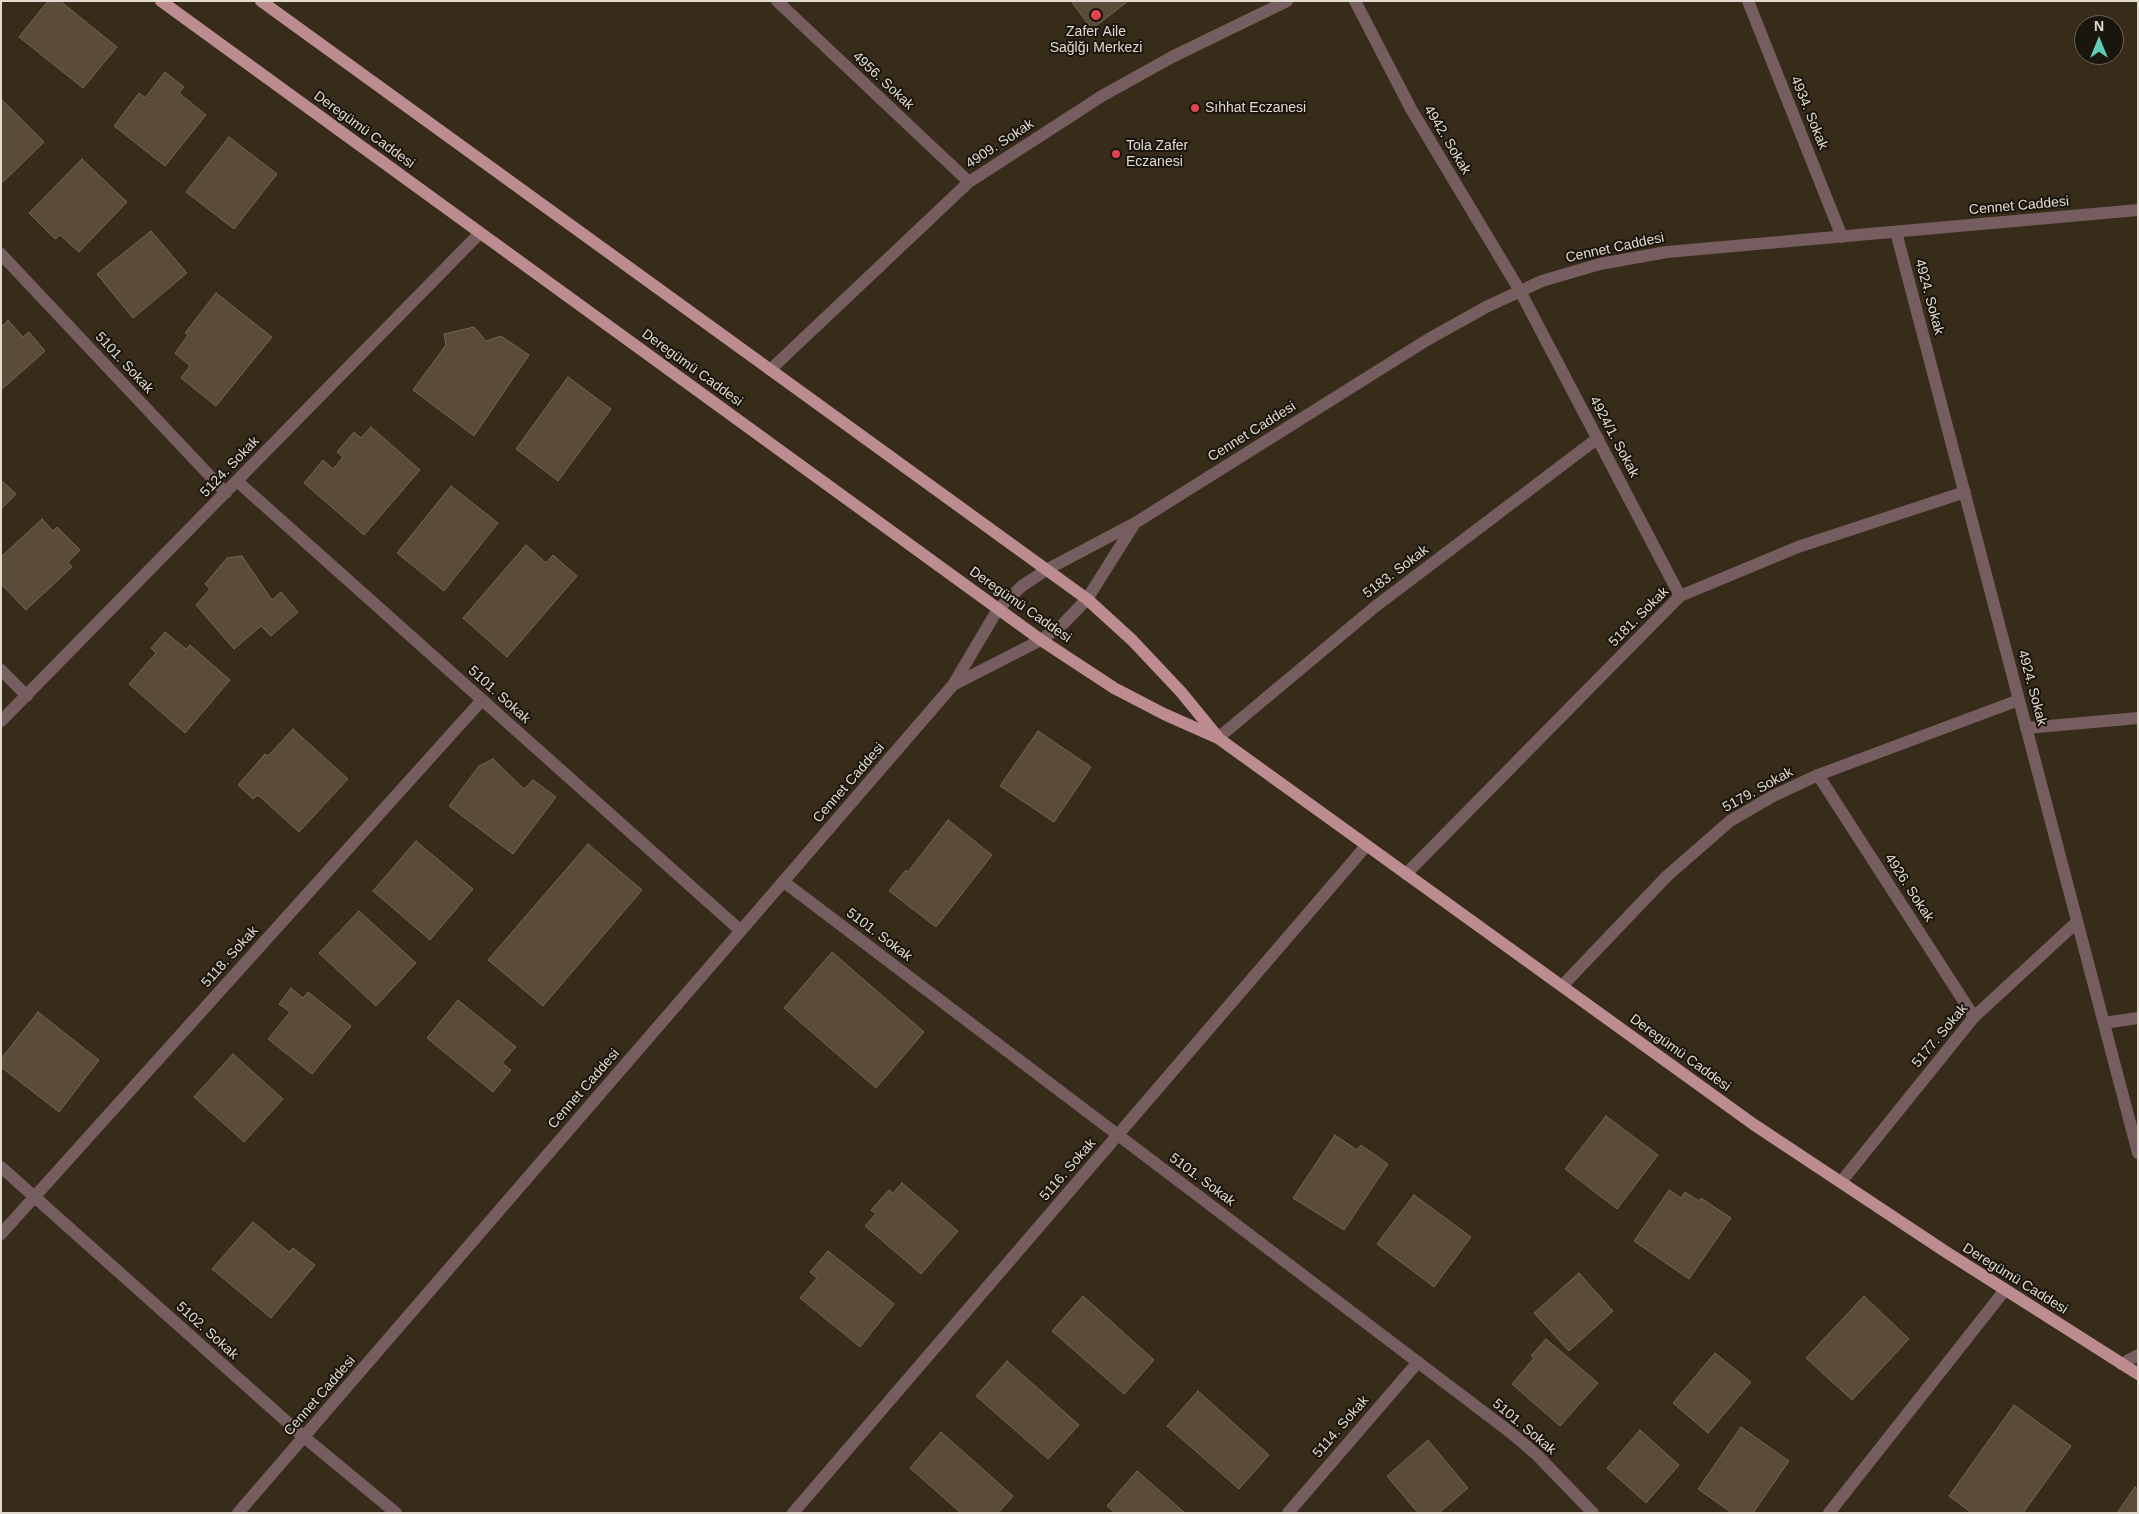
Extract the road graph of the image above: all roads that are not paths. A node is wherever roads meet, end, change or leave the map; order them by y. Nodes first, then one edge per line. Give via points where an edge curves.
1 (160, 1) edge
2 (261, 1) edge
3 (777, 1) edge
4 (1288, 1) edge
5 (1355, 1) edge
6 (1748, 1) edge
7 (970, 182) junction
8 (2138, 210) edge
9 (1896, 232) junction
10 (480, 233) junction
11 (1842, 236) junction
12 (1, 254) edge
13 (1520, 291) junction
14 (770, 370) junction
15 (1598, 438) junction
16 (236, 481) junction
17 (1965, 492) junction
18 (226, 493) junction
19 (1135, 524) junction
20 (1046, 570) junction
21 (1680, 596) junction
22 (1087, 599) junction
23 (998, 609) junction
24 (1041, 640) junction
25 (1, 670) edge
26 (953, 685) junction
27 (27, 696) junction
28 (482, 700) junction
29 (2019, 700) junction
30 (2138, 718) edge
31 (1, 721) edge
32 (2026, 728) junction
33 (1218, 738) junction
34 (1818, 775) junction
35 (1366, 846) junction
36 (1406, 874) junction
37 (784, 882) junction
38 (2077, 922) junction
39 (741, 931) junction
40 (1562, 986) junction
41 (1974, 1017) junction
42 (2138, 1018) edge
43 (2104, 1023) junction
44 (1118, 1135) junction
45 (2138, 1153) edge
46 (1, 1167) edge
47 (1841, 1182) junction
48 (34, 1197) junction
49 (1, 1234) edge
50 (2005, 1290) junction
51 (2138, 1355) edge
52 (1418, 1362) junction
53 (2121, 1364) junction
54 (2138, 1374) edge
55 (304, 1437) junction
56 (238, 1513) edge
57 (396, 1513) edge
58 (793, 1513) edge
59 (1288, 1513) edge
60 (1593, 1513) edge
61 (1829, 1513) edge

1 - 10 main road, Deregümü Caddesi
2 - 14 main road, Deregümü Caddesi
3 - 7 street, 4956. Sokak
4 - 7 street, 4909. Sokak via 1172,57 1102,96
5 - 13 street, 4942. Sokak via 1411,109
6 - 11 street, 4934. Sokak
7 - 14 street, 4909. Sokak
8 - 9 street, Cennet Caddesi
9 - 11 street, Cennet Caddesi
9 - 17 street, 4924. Sokak
10 - 16 street, 5124. Sokak
10 - 23 main road, Deregümü Caddesi
11 - 13 street, Cennet Caddesi via 1667,252 1600,264
12 - 18 street, 5101. Sokak
13 - 15 street, 4924/1. Sokak
13 - 19 street, Cennet Caddesi via 1427,340
14 - 20 main road, Deregümü Caddesi
15 - 21 street, 4924/1. Sokak
15 - 33 street, 5183. Sokak via 1376,606
16 - 18 street, 5124. Sokak
16 - 28 street, 5101. Sokak
17 - 21 street, 5181. Sokak via 1798,546
17 - 29 street, 4924. Sokak
18 - 27 street, 5124. Sokak
19 - 20 street, Cennet Caddesi
19 - 22 street, Cennet Caddesi
20 - 22 main road, Deregümü Caddesi
20 - 23 street, Cennet Caddesi via 1022,586
21 - 36 street, 5181. Sokak
22 - 24 street, Cennet Caddesi via 1063,624
22 - 33 main road, Deregümü Caddesi via 1182,692
23 - 24 main road, Deregümü Caddesi
23 - 26 street, Cennet Caddesi
24 - 26 street, Cennet Caddesi
24 - 33 main road, Deregümü Caddesi via 1114,688
25 - 27 street
26 - 37 street, Cennet Caddesi
27 - 31 street, 5124. Sokak
28 - 39 street, 5101. Sokak
28 - 48 street, 5118. Sokak
29 - 32 street, 4924. Sokak
29 - 34 street, 5179. Sokak
30 - 32 street
32 - 38 street, 4924. Sokak
33 - 35 main road, Deregümü Caddesi
34 - 40 street, 5179. Sokak via 1730,821 1700,845
34 - 41 street, 4926. Sokak
35 - 36 main road, Deregümü Caddesi
35 - 44 street, 5116. Sokak
36 - 40 main road, Deregümü Caddesi
37 - 39 street, Cennet Caddesi
37 - 44 street, 5101. Sokak
38 - 41 street, 5177. Sokak
38 - 43 street, 4924. Sokak
39 - 55 street, Cennet Caddesi
40 - 47 main road, Deregümü Caddesi via 1753,1124
41 - 47 street, 5177. Sokak
42 - 43 street
43 - 45 street, 4924. Sokak
44 - 52 street, 5101. Sokak
44 - 58 street, 5116. Sokak
46 - 48 street, 5102. Sokak
47 - 50 main road, Deregümü Caddesi
48 - 49 street, 5118. Sokak
48 - 55 street, 5102. Sokak
50 - 53 main road, Deregümü Caddesi
50 - 61 street
51 - 53 street
52 - 59 street, 5114. Sokak
52 - 60 street, 5101. Sokak via 1537,1455
53 - 54 main road, Deregümü Caddesi
55 - 56 street, Cennet Caddesi
55 - 57 street, 5102. Sokak

